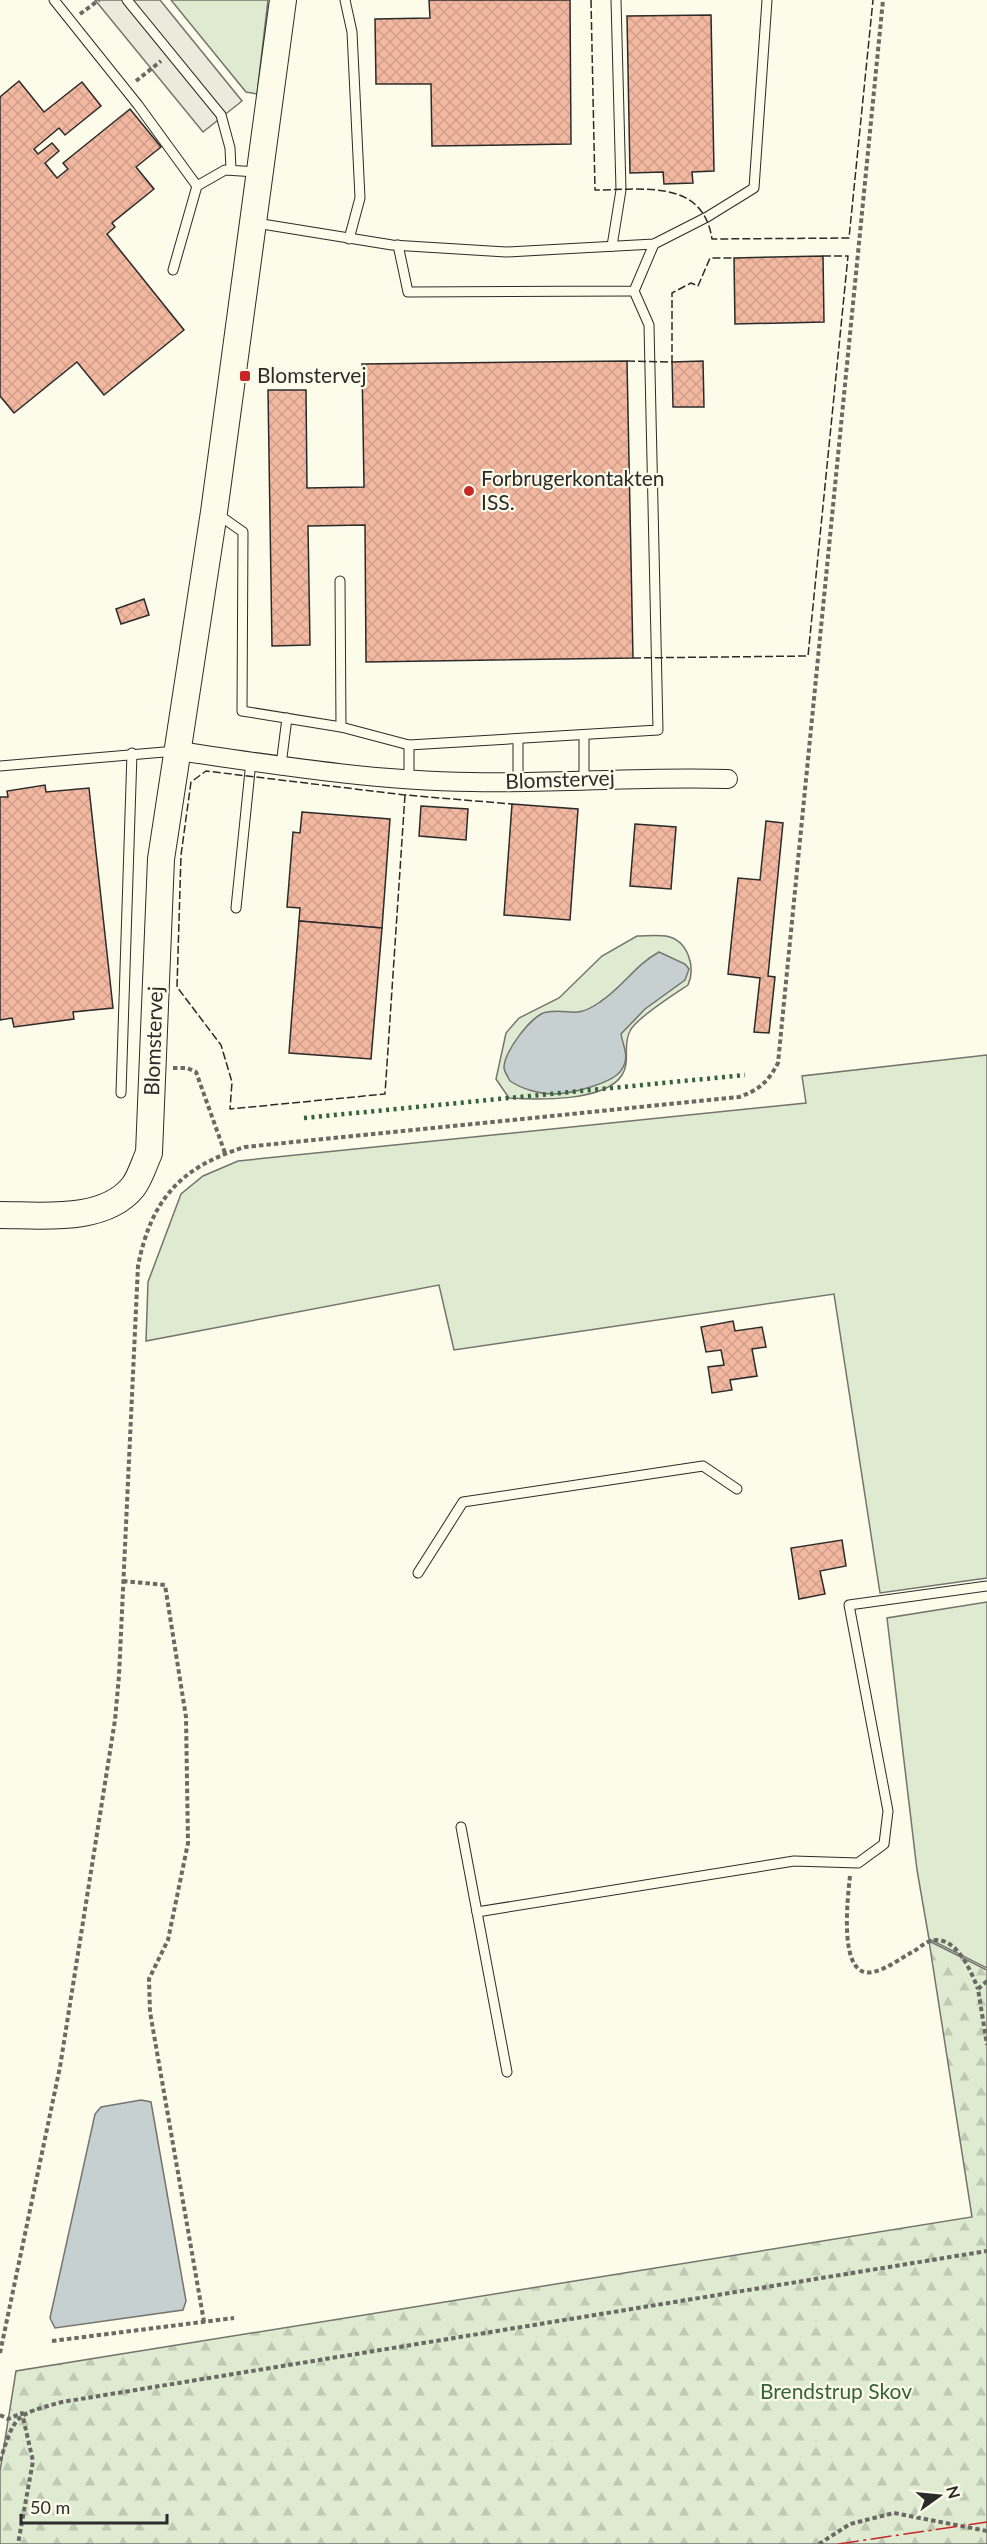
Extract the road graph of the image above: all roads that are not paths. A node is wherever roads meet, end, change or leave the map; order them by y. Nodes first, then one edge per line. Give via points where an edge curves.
1 (54, 0) edge
2 (127, 0) edge
3 (282, 0) edge
4 (345, 0) edge
5 (616, 0) edge
6 (767, 0) edge
7 (231, 169) junction
8 (261, 172) junction
9 (197, 186) junction
10 (253, 223) junction
11 (349, 239) junction
12 (654, 244) junction
13 (398, 245) junction
14 (612, 246) junction
15 (173, 270) dead end
16 (634, 291) junction
17 (214, 512) junction
18 (340, 581) dead end
19 (287, 718) junction
20 (341, 727) junction
21 (584, 735) junction
22 (518, 739) junction
23 (409, 745) junction
24 (178, 751) junction
25 (132, 753) junction
26 (251, 761) junction
27 (281, 765) junction
28 (0, 766) edge
29 (584, 779) junction
30 (728, 779) dead end
31 (409, 780) junction
32 (518, 781) junction
33 (236, 908) dead end
34 (121, 1093) dead end
35 (0, 1215) edge
36 (737, 1489) dead end
37 (418, 1573) dead end
38 (987, 1586) edge
39 (461, 1827) dead end
40 (477, 1912) junction
41 (507, 2072) dead end

1 - 9 lane
2 - 7 lane via 221,115
3 - 8 street, Blomstervej
4 - 11 lane via 352,32 360,198
5 - 14 lane via 621,190
6 - 12 lane via 754,188
7 - 8 lane
7 - 9 lane via 216,173
8 - 10 street, Blomstervej
9 - 15 lane
10 - 11 lane
10 - 17 street, Blomstervej
11 - 13 lane
12 - 14 lane
12 - 16 lane
13 - 14 lane via 506,252
13 - 16 lane via 408,291
16 - 21 lane via 649,325 658,730
17 - 19 lane via 243,532 242,711
17 - 24 street, Blomstervej
18 - 20 lane
19 - 20 lane
19 - 27 lane
20 - 23 lane
21 - 22 lane
21 - 29 lane
22 - 23 lane
22 - 32 lane
23 - 31 lane
24 - 25 lane
24 - 26 street, Blomstervej
24 - 35 street, Blomstervej via 161,859 149,1153 135,1186 122,1199 94,1211
25 - 28 lane
25 - 34 lane
26 - 27 street, Blomstervej
26 - 33 lane
27 - 31 street, Blomstervej
29 - 30 street, Blomstervej
29 - 32 street, Blomstervej
31 - 32 street, Blomstervej
36 - 37 lane via 703,1466 463,1502
38 - 40 lane via 849,1605 888,1812 884,1844 858,1863 794,1861
39 - 40 lane
40 - 41 lane

